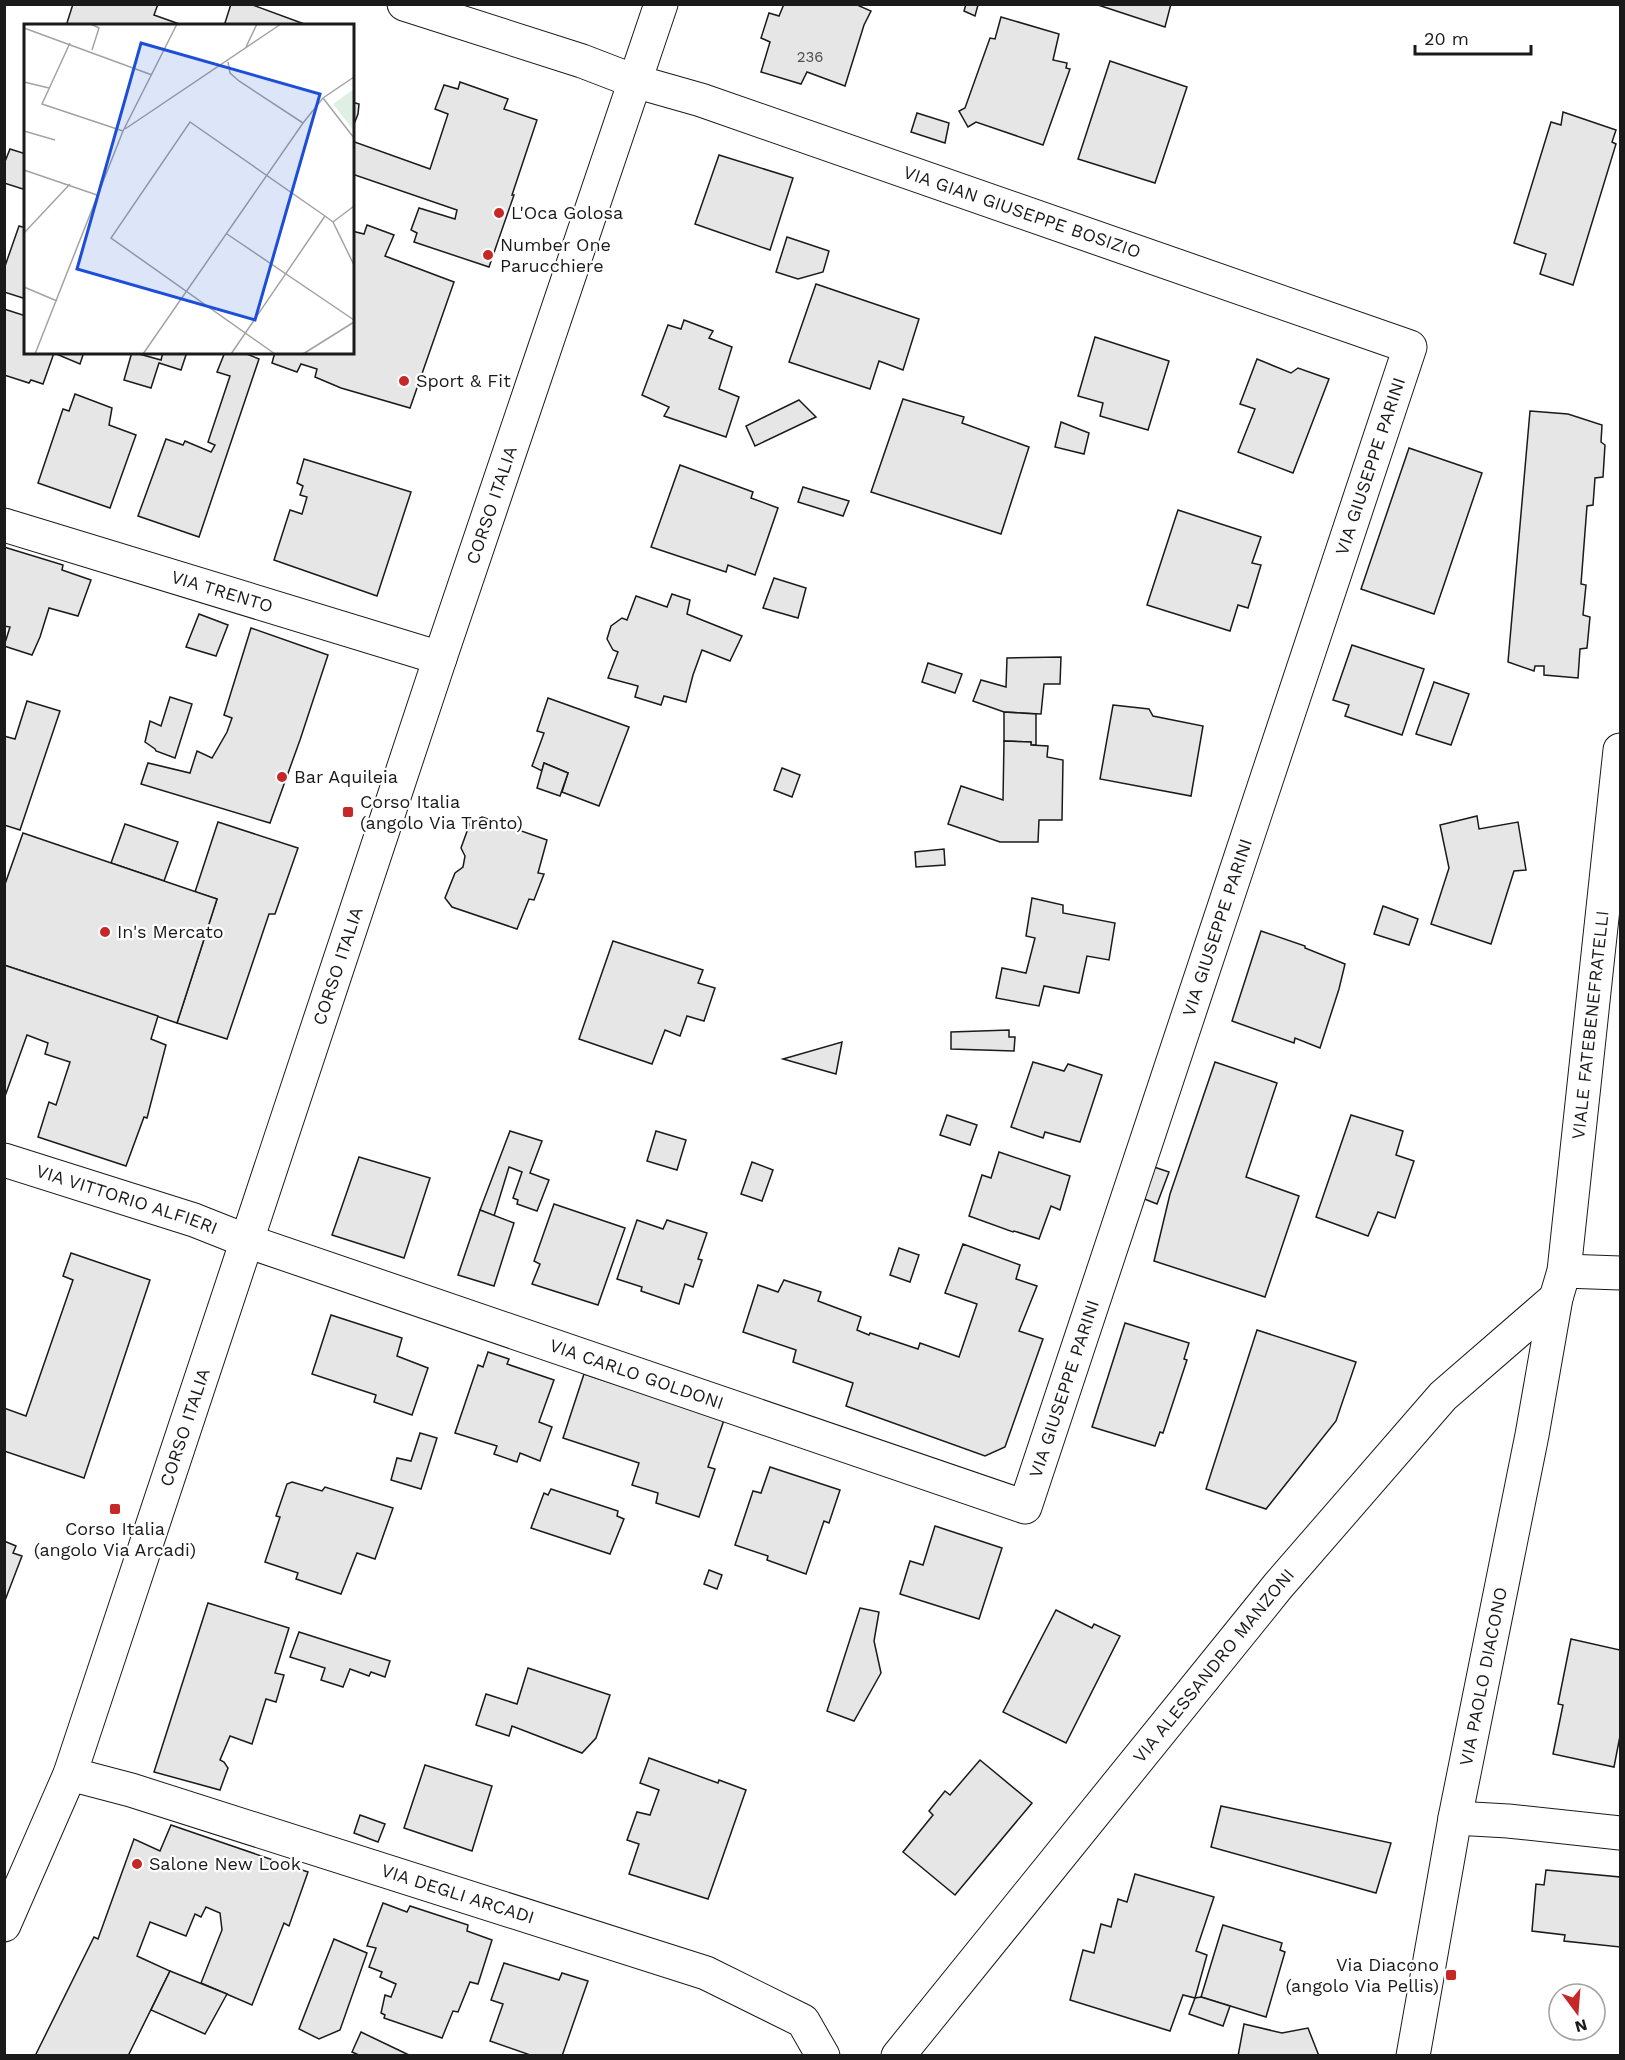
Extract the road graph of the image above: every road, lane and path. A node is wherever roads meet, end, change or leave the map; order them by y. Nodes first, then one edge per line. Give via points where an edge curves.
1 (404, 4) edge
2 (661, 4) edge
3 (634, 81) junction
4 (1410, 347) joint
5 (4, 525) edge
6 (440, 658) junction
7 (1620, 750) edge
8 (4, 1160) edge
9 (248, 1241) junction
10 (1620, 1273) edge
11 (1560, 1285) junction
12 (1024, 1507) joint
13 (70, 1774) junction
14 (1455, 1818) junction
15 (1620, 1833) edge
16 (4, 1925) edge
17 (823, 2055) edge
18 (898, 2055) edge
19 (1413, 2055) edge

1 - 3 street, VIA GIAN GIUSEPPE BOSIZIO
2 - 3 street, CORSO ITALIA
3 - 4 street, VIA GIAN GIUSEPPE BOSIZIO via 701,100
3 - 6 street, CORSO ITALIA
4 - 12 street, VIA GIUSEPPE PARINI
5 - 6 street, VIA TRENTO
6 - 9 street, CORSO ITALIA
7 - 11 street, VIALE FATEBENEFRATELLI
8 - 9 street, VIA VITTORIO ALFIERI
9 - 12 street, VIA CARLO GOLDONI
9 - 13 street, CORSO ITALIA
10 - 11 street
11 - 14 street, VIA PAOLO DIACONO
11 - 18 street, VIA ALESSANDRO MANZONI via 1443,1396 1278,1586
13 - 16 street, CORSO ITALIA
13 - 17 street, VIA DEGLI ARCADI via 706,1973 803,2021
14 - 15 street
14 - 19 street, VIA PAOLO DIACONO

